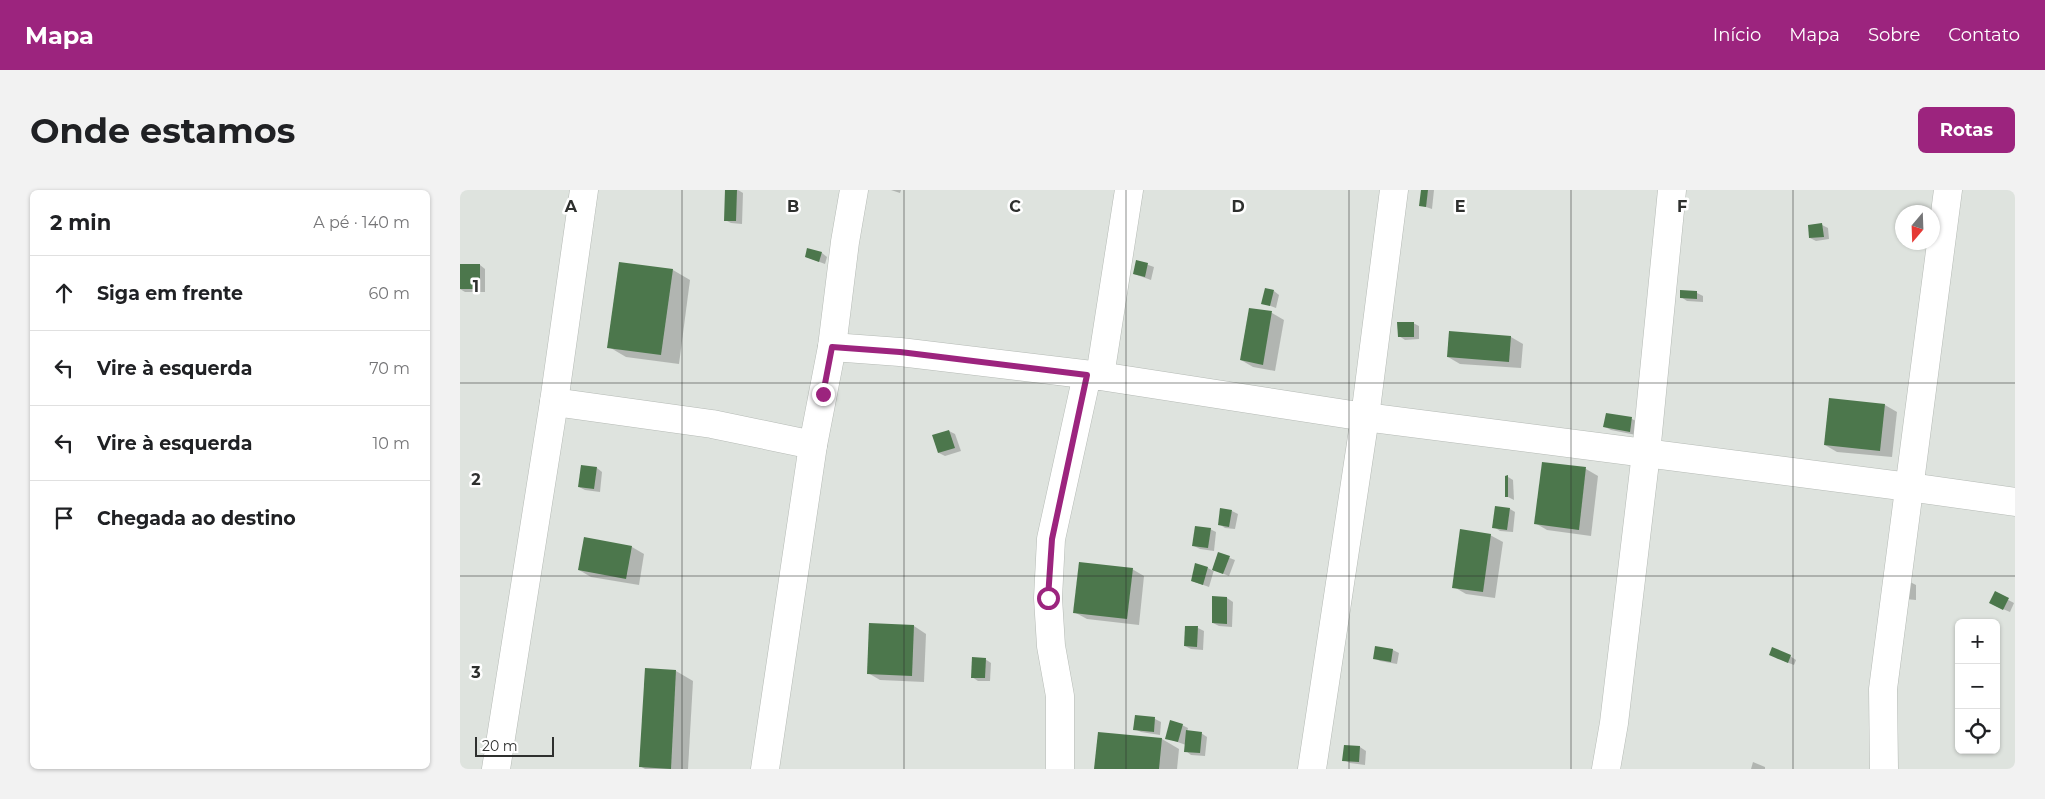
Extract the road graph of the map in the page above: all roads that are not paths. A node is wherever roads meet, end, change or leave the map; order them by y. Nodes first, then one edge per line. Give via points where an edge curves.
1 (584, 190) edge
2 (854, 190) edge
3 (1128, 190) edge
4 (1394, 190) edge
5 (1672, 190) edge
6 (1948, 190) edge
7 (832, 347) junction
8 (1094, 375) junction
9 (554, 402) junction
10 (1365, 417) junction
11 (813, 444) junction
12 (1646, 453) junction
13 (1909, 486) junction
14 (2015, 502) edge
15 (496, 769) edge
16 (765, 769) edge
17 (1060, 769) edge
18 (1312, 769) edge
19 (1606, 769) edge
20 (1884, 769) edge

1 - 9 street
2 - 7 street
3 - 8 street
4 - 10 street
5 - 12 street
6 - 13 street
7 - 8 street
7 - 11 street
8 - 10 street
8 - 17 street via 1051,549 1048,598 1051,646 1060,696
9 - 11 street via 712,424
9 - 15 street
10 - 12 street
10 - 18 street
11 - 16 street
12 - 13 street
12 - 19 street
13 - 14 street
13 - 20 street via 1883,689

